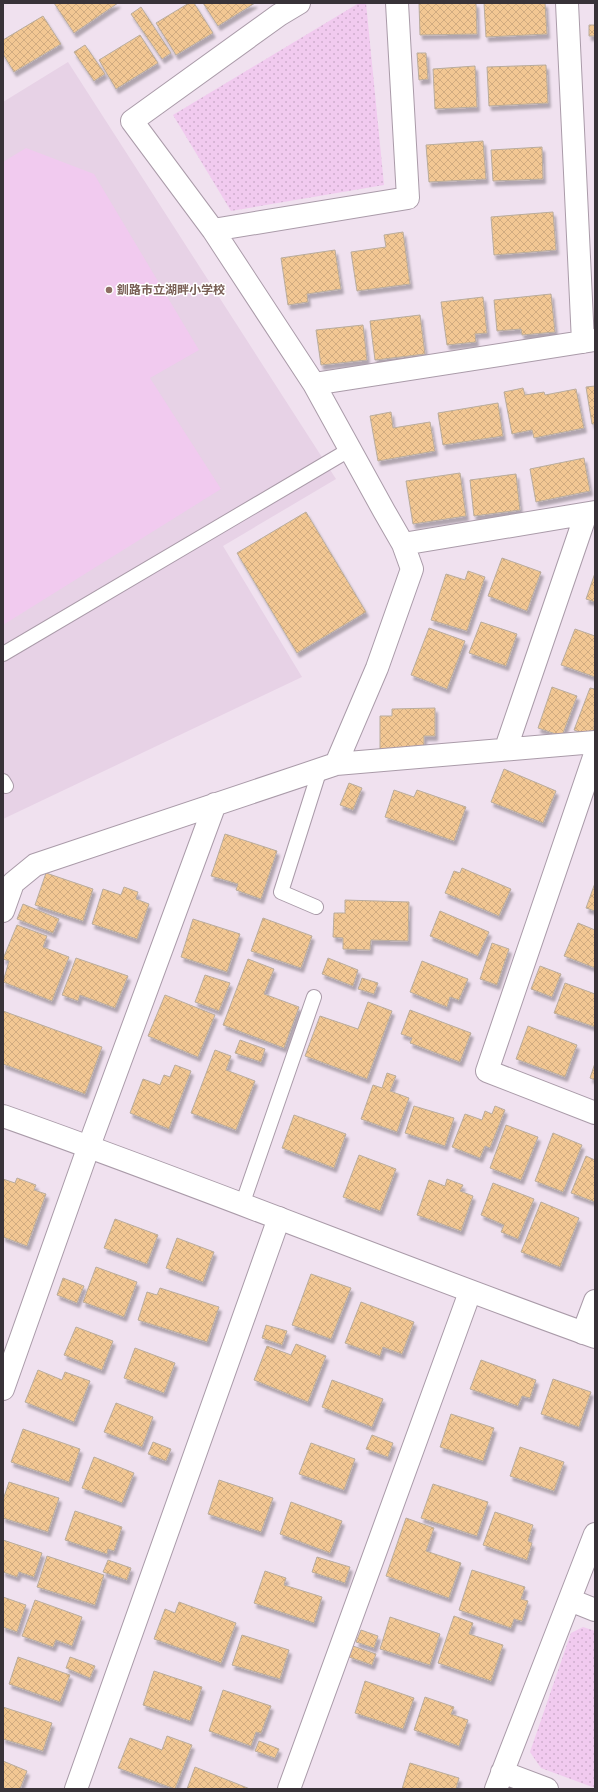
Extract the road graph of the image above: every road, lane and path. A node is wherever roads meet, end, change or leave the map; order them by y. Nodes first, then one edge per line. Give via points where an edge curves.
1 (300, 3) edge
2 (397, 3) edge
3 (567, 3) edge
4 (213, 230) junction
5 (589, 341) edge
6 (314, 384) junction
7 (349, 450) junction
8 (590, 513) edge
9 (403, 544) junction
10 (3, 654) edge
11 (595, 742) edge
12 (506, 748) junction
13 (595, 754) edge
14 (328, 767) junction
15 (216, 804) junction
16 (316, 907) dead end
17 (3, 911) edge
18 (314, 997) dead end
19 (595, 1113) edge
20 (3, 1116) edge
21 (89, 1146) junction
22 (242, 1205) junction
23 (279, 1218) junction
24 (470, 1292) junction
25 (595, 1301) edge
26 (589, 1335) edge
27 (3, 1389) edge
28 (595, 1534) edge
29 (570, 1600) junction
30 (595, 1610) edge
31 (499, 1781) edge
32 (76, 1789) edge
33 (289, 1789) edge
34 (547, 1789) edge

1 - 4 street via 279,15 132,121
2 - 4 street via 408,198
3 - 5 street
4 - 6 street
5 - 6 street
6 - 7 street
7 - 9 street
7 - 10 lane
8 - 9 street
8 - 12 street
9 - 14 street via 412,569 377,668
11 - 12 street
12 - 14 street
13 - 19 street via 487,1071
14 - 15 street
14 - 16 lane via 281,892
15 - 17 street via 35,865 13,883
15 - 21 street
18 - 22 lane
20 - 21 street
21 - 22 street
21 - 27 street
22 - 23 street
23 - 24 street
23 - 32 street
24 - 26 street
24 - 33 street
25 - 26 street
28 - 29 street
29 - 30 street
29 - 31 street
31 - 34 street

